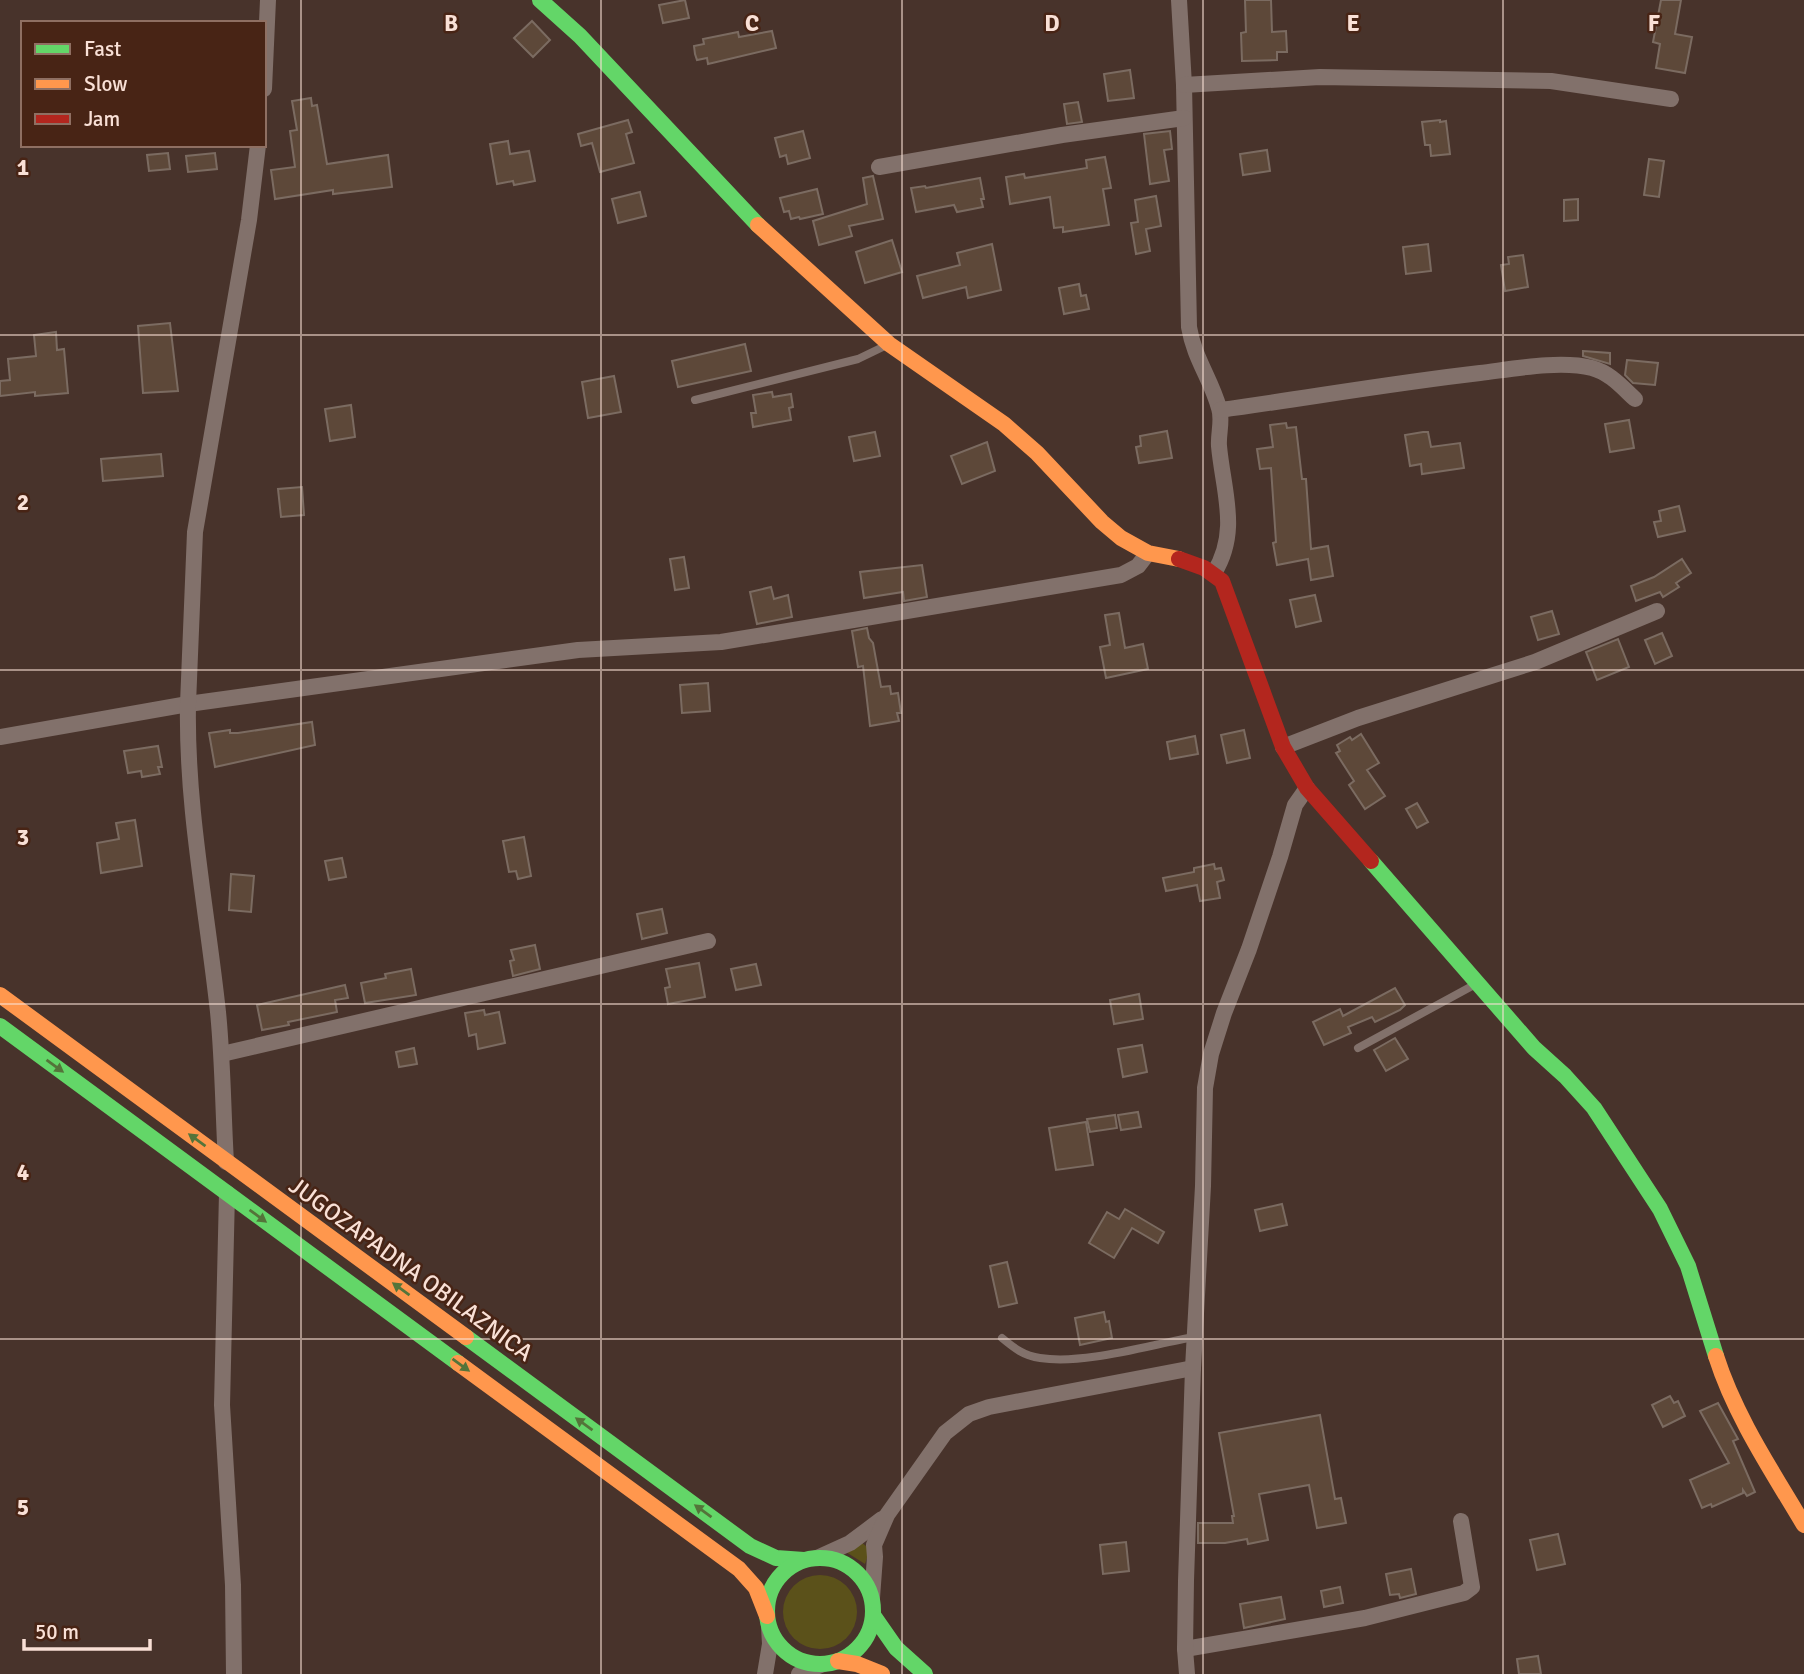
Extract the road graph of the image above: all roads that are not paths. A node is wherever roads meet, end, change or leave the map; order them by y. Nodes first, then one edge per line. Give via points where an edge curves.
1 (268, 0) edge
2 (540, 0) edge
3 (1179, 0) edge
4 (266, 44) edge
5 (1184, 85) junction
6 (1671, 99) dead end
7 (1184, 118) junction
8 (258, 147) edge
9 (879, 167) dead end
10 (889, 344) junction
11 (1635, 399) dead end
12 (695, 400) dead end
13 (1220, 410) junction
14 (1148, 553) junction
15 (1214, 573) junction
16 (1657, 611) dead end
17 (188, 704) junction
18 (0, 737) edge
19 (1283, 747) junction
20 (1307, 788) junction
21 (708, 942) dead end
22 (1477, 984) junction
23 (0, 995) edge
24 (0, 1026) edge
25 (1358, 1048) dead end
26 (222, 1055) junction
27 (226, 1162) junction
28 (227, 1193) junction
29 (1195, 1337) junction
30 (1002, 1338) dead end
31 (1193, 1368) junction
32 (887, 1515) junction
33 (1461, 1521) dead end
34 (1804, 1525) edge
35 (811, 1559) junction
36 (872, 1598) junction
37 (873, 1615) junction
38 (768, 1621) junction
39 (1185, 1649) junction
40 (830, 1662) junction
41 (234, 1674) edge
42 (765, 1674) edge
43 (799, 1674) edge
44 (882, 1674) edge
45 (925, 1674) edge
46 (1187, 1674) edge

1 - 4 street
2 - 10 main road via 580,36 762,229
3 - 5 street
5 - 6 street via 1320,77 1551,81
5 - 7 street
7 - 9 street
7 - 13 street via 1189,327 1195,354
8 - 17 street via 195,532
10 - 12 lane via 858,359
10 - 14 main road via 1004,424 1110,530
11 - 13 street via 1609,374 1563,366 1439,378
13 - 15 street via 1219,444 1229,528 1225,552
14 - 15 main road
14 - 17 street via 1138,566 1121,575 721,642 578,650
15 - 19 main road via 1222,580
16 - 19 street via 1535,662 1358,718
17 - 18 street
17 - 26 street via 194,818
19 - 20 main road
20 - 22 main road
20 - 29 street via 1295,805 1211,1055 1205,1088
21 - 26 street
22 - 25 lane
22 - 34 main road via 1594,1108 1660,1209 1688,1266 1729,1390
27 -> 23 main road, JUGOZAPADNA OBILAZNICA
24 -> 28 main road, JUGOZAPADNA OBILAZNICA
26 - 27 street
35 -> 27 main road, JUGOZAPADNA OBILAZNICA via 768,1556 750,1546
28 -> 38 main road, JUGOZAPADNA OBILAZNICA via 739,1569 756,1588
28 - 41 street via 222,1405
29 - 30 lane via 1059,1360 1016,1350
29 - 31 street
31 - 32 street via 969,1414 945,1433
31 - 39 street
32 - 35 street via 850,1543
32 - 36 street via 874,1545
33 - 39 street via 1472,1587 1464,1593 1365,1618
35 - 36 main road via 836,1560 852,1568
35 - 38 main road via 788,1569 776,1582 769,1598
36 - 37 main road
37 - 40 main road via 862,1643 851,1654
37 - 45 main road via 898,1650
38 - 40 main road via 777,1642 790,1654 806,1662
38 - 42 street
39 - 46 street
40 - 43 street
40 - 44 main road via 857,1664

